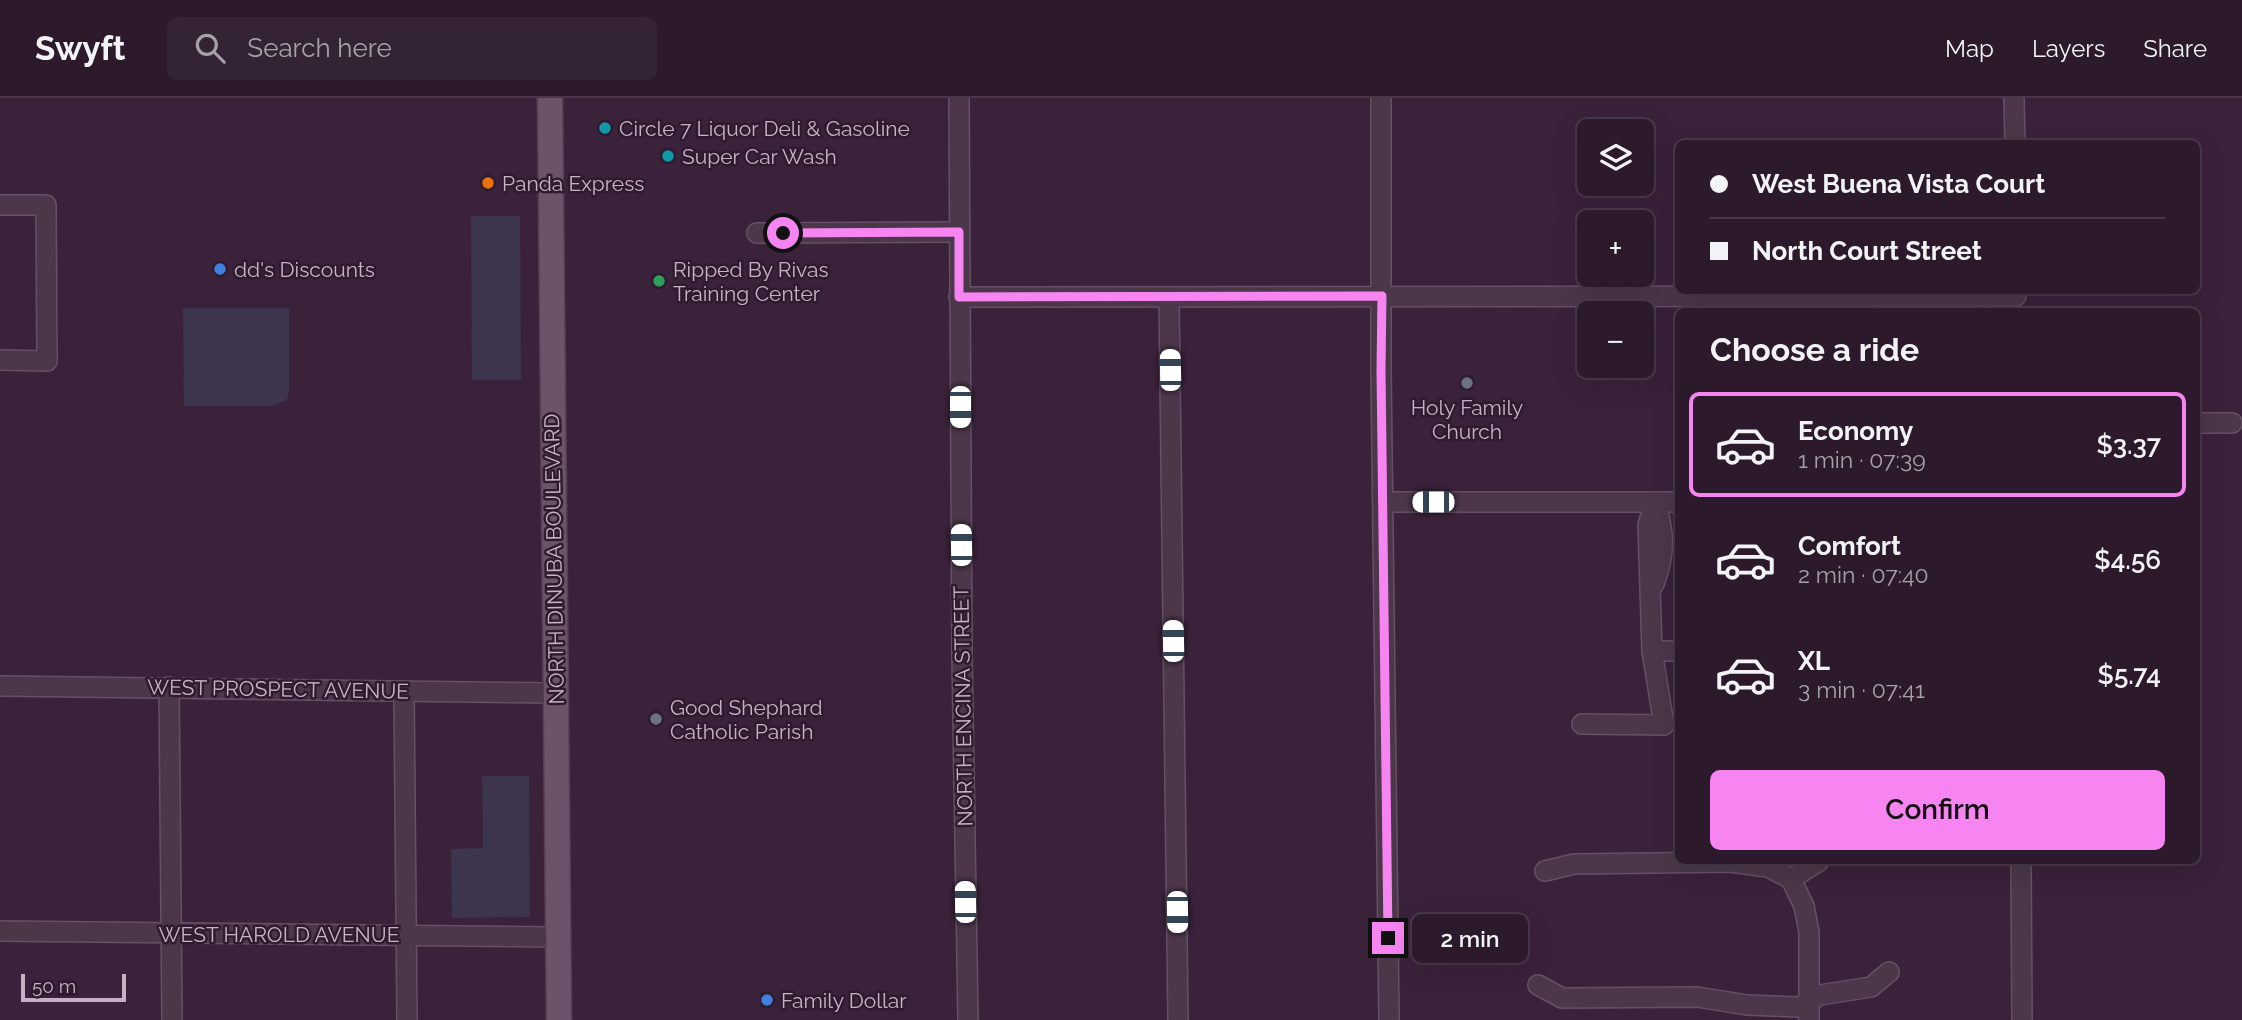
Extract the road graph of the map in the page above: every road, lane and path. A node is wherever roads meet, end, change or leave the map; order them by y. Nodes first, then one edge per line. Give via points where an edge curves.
1 (550, 98) edge
2 (959, 98) edge
3 (1381, 98) edge
4 (2014, 98) edge
5 (2015, 140) edge
6 (0, 205) edge
7 (959, 232) junction
8 (757, 233) dead end
9 (1382, 296) junction
10 (959, 297) junction
11 (1168, 298) junction
12 (2016, 299) edge
13 (0, 360) edge
14 (2200, 423) edge
15 (2232, 423) dead end
16 (1383, 502) junction
17 (1655, 502) junction
18 (1675, 502) edge
19 (1652, 651) junction
20 (1675, 651) edge
21 (0, 686) edge
22 (169, 687) junction
23 (404, 691) junction
24 (555, 693) junction
25 (1582, 724) dead end
26 (1675, 863) edge
27 (1745, 864) edge
28 (1814, 864) edge
29 (2021, 864) edge
30 (1545, 871) dead end
31 (1791, 879) junction
32 (0, 931) edge
33 (171, 933) junction
34 (406, 935) junction
35 (558, 937) junction
36 (1889, 972) dead end
37 (1538, 985) dead end
38 (1809, 1011) edge
39 (172, 1020) edge
40 (407, 1020) edge
41 (559, 1020) edge
42 (968, 1020) edge
43 (1178, 1020) edge
44 (1389, 1020) edge
45 (2022, 1020) edge

1 - 24 main road, NORTH DINUBA BOULEVARD
2 - 7 street, NORTH ENCINA STREET
3 - 9 street
4 - 5 street
6 - 13 street via 46,205 47,361
7 - 8 street
7 - 10 street, NORTH ENCINA STREET
9 - 11 street
9 - 12 street
9 - 16 street
10 - 11 street
10 - 42 street, NORTH ENCINA STREET
11 - 43 street
14 - 15 street
16 - 17 street
16 - 44 street
17 - 18 street
17 - 19 street via 1662,526 1662,559 1652,592
19 - 20 street
19 - 25 street via 1664,725
21 - 22 street, WEST PROSPECT AVENUE
22 - 23 street, WEST PROSPECT AVENUE
22 - 33 street
23 - 24 street, WEST PROSPECT AVENUE
23 - 34 street
24 - 35 main road, NORTH DINUBA BOULEVARD
26 - 30 street via 1574,864
27 - 31 street via 1768,867
28 - 31 street
29 - 45 street
31 - 38 street via 1810,932
32 - 33 street, WEST HAROLD AVENUE
33 - 34 street, WEST HAROLD AVENUE
33 - 39 street
34 - 35 street, WEST HAROLD AVENUE
34 - 40 street
35 - 41 main road, NORTH DINUBA BOULEVARD
36 - 38 street via 1871,988 1820,995
37 - 38 street via 1562,998 1697,998

